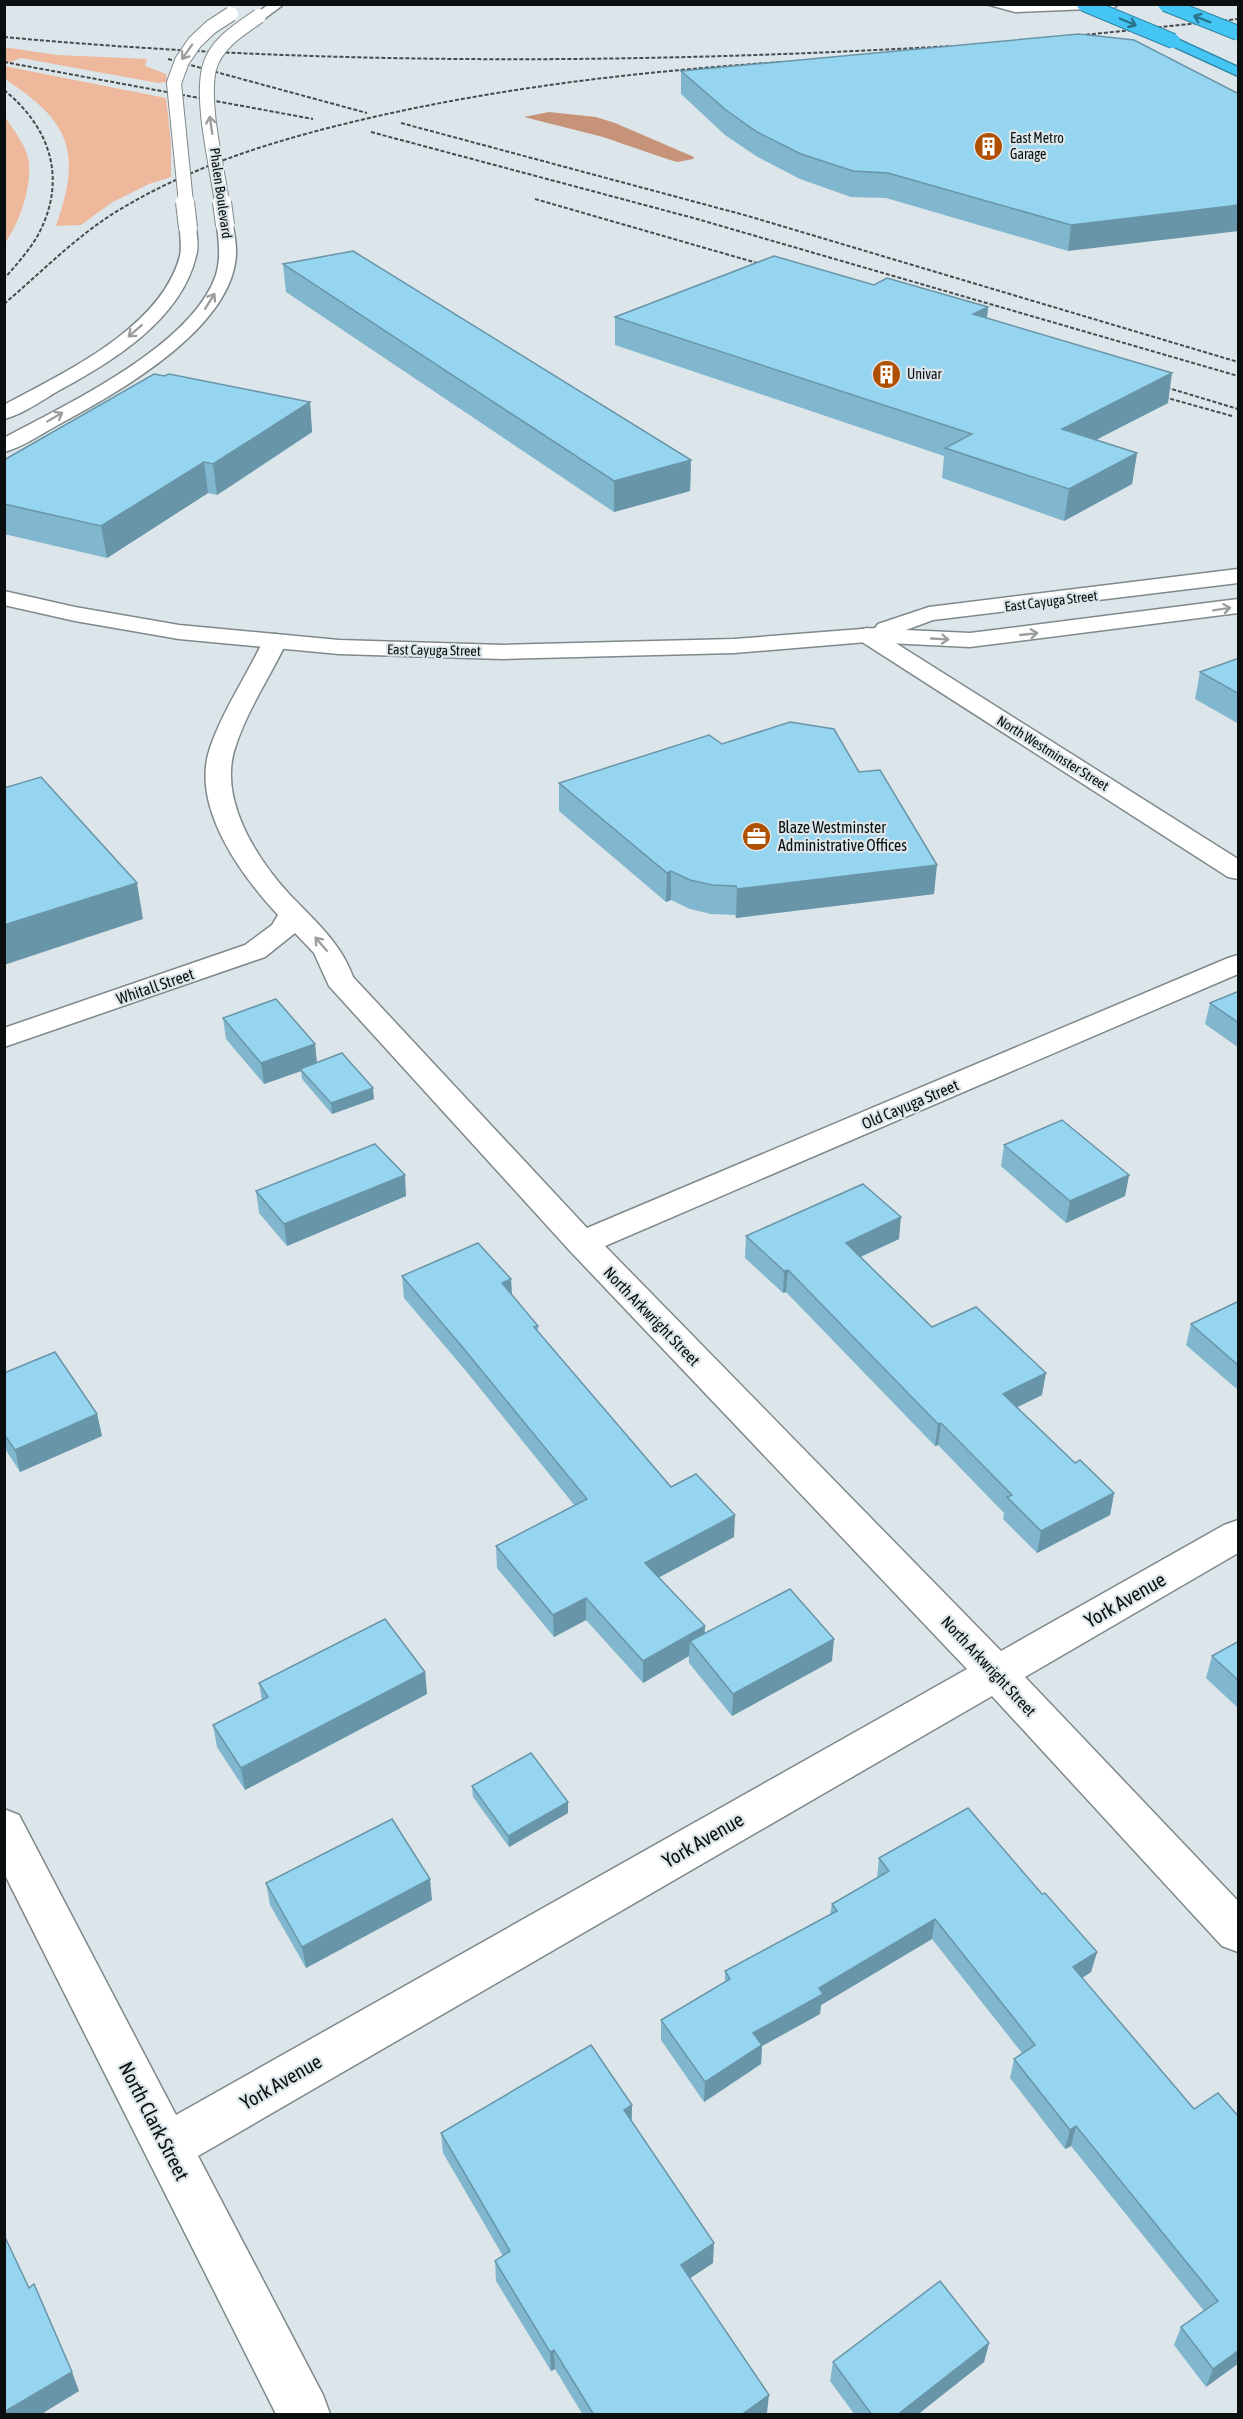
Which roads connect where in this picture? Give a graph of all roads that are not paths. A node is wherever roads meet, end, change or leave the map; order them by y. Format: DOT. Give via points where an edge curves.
graph roads {
  1 [pos="278,4"];
  2 [pos="992,4"];
  3 [pos="1084,4"];
  4 [pos="1113,4"];
  5 [pos="1165,4"];
  6 [pos="238,11"];
  7 [pos="1239,33"];
  8 [pos="1239,72"];
  9 [pos="4,413"];
  10 [pos="4,446"];
  11 [pos="1239,576"];
  12 [pos="4,598"];
  13 [pos="1239,606"];
  14 [pos="867,635"];
  15 [pos="275,641"];
  16 [pos="1239,871"];
  17 [pos="292,915"];
  18 [pos="1239,964"];
  19 [pos="4,1038"];
  20 [pos="582,1244"];
  21 [pos="1239,1535"];
  22 [pos="997,1674"];
  23 [pos="4,1828"];
  24 [pos="1239,1932"];
  25 [pos="167,2147"];
  26 [pos="304,2415"];
  10 -- 1 [label="main road, Phalen Boulevard, one-way, bridge" via="125,377 202,315 222,282 229,252 207,99 210,68 231,35"];
  2 -- 4 [label="main road" via="1015,8"];
  3 -- 8 [label="highway, one-way, bridge"];
  7 -- 5 [label="highway, one-way, bridge"];
  6 -- 9 [label="main road, one-way, bridge" via="214,24 193,43 174,83 188,228 188,256 176,285 159,310 133,334 92,364"];
  11 -- 14 [label="main road, East Cayuga Street" via="929,614"];
  12 -- 15 [label="main road, East Cayuga Street" via="179,632"];
  14 -- 13 [label="main road, East Cayuga Street, one-way" via="970,640"];
  14 -- 15 [label="main road, East Cayuga Street" via="734,646 540,652 339,647"];
  14 -- 16 [label="main road, North Westminster Street"];
  15 -- 17 [label="main road, North Arkwright Street" via="222,750 220,788 228,823 242,853"];
  17 -- 19 [label="main road, Whitall Street" via="283,930 255,951"];
  20 -- 17 [label="main road, North Arkwright Street, one-way" via="339,980 325,948"];
  18 -- 20 [label="main road, Old Cayuga Street"];
  20 -- 22 [label="main road, North Arkwright Street"];
  21 -- 22 [label="main road, York Avenue"];
  22 -- 24 [label="main road, North Arkwright Street"];
  22 -- 25 [label="main road, York Avenue"];
  23 -- 25 [label="main road, North Clark Street"];
  25 -- 26 [label="main road, North Clark Street"];
}
